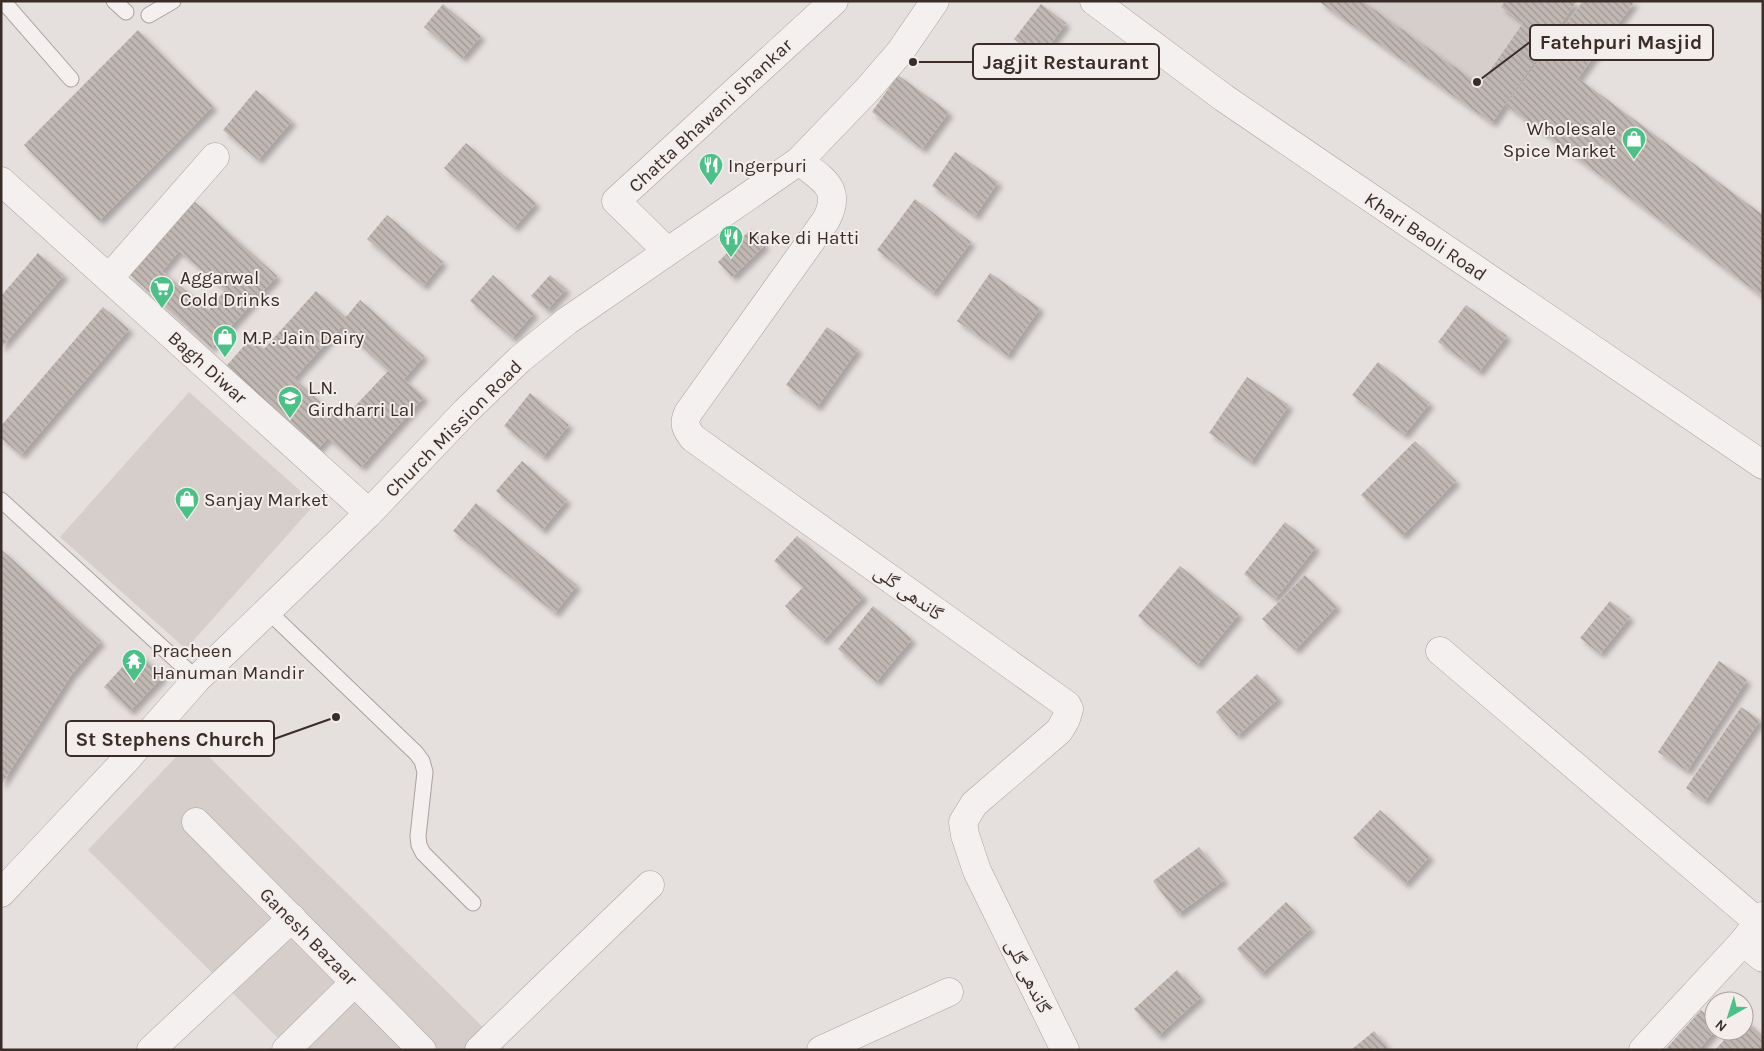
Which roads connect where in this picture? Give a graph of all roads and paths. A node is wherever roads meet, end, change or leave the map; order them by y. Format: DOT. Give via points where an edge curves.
graph roads {
  1 [pos="114,1"];
  2 [pos="173,1"];
  3 [pos="834,1"];
  4 [pos="936,1"];
  5 [pos="1094,1"];
  6 [pos="3,3"];
  7 [pos="126,12"];
  8 [pos="149,16"];
  9 [pos="71,79"];
  10 [pos="215,157"];
  11 [pos="799,160"];
  12 [pos="1,181"];
  13 [pos="667,251"];
  14 [pos="109,278"];
  15 [pos="1763,465"];
  16 [pos="1,500"];
  17 [pos="369,513"];
  18 [pos="268,611"];
  19 [pos="1440,651"];
  20 [pos="197,679"];
  21 [pos="196,822"];
  22 [pos="650,886"];
  23 [pos="1,892"];
  24 [pos="473,903"];
  25 [pos="292,918"];
  26 [pos="1757,935"];
  27 [pos="354,982"];
  28 [pos="949,992"];
  29 [pos="151,1050"];
  30 [pos="286,1050"];
  31 [pos="422,1050"];
  32 [pos="479,1050"];
  33 [pos="821,1050"];
  34 [pos="1065,1050"];
  35 [pos="1643,1050"];
  1 -- 7 [label="lane"];
  2 -- 8 [label="lane"];
  3 -- 13 [label="street, Chatta Bhawani Shankar" via="616,201"];
  4 -- 11 [label="street, Church Mission Road" via="900,52"];
  5 -- 15 [label="street, Khari Baoli Road" via="1224,98"];
  6 -- 9 [label="lane"];
  10 -- 14 [label="street"];
  11 -- 13 [label="street, Church Mission Road"];
  11 -- 34 [label="street, گاندھی گلی" via="829,185 833,194 831,211 684,420 693,438 1067,705 1068,715 1058,731 974,804 963,822 977,871"];
  12 -- 14 [label="street, Bagh Diwar"];
  13 -- 17 [label="street, Church Mission Road" via="567,321 520,360 466,411"];
  14 -- 17 [label="street, Bagh Diwar"];
  16 -- 20 [label="lane"];
  17 -- 18 [label="street, Church Mission Road"];
  18 -- 20 [label="street, Church Mission Road"];
  18 -- 24 [label="lane" via="422,761 425,772 419,845 422,852"];
  19 -- 26 [label="street"];
  20 -- 23 [label="street, Church Mission Road"];
  21 -- 25 [label="street, Ganesh Bazaar"];
  22 -- 32 [label="street"];
  25 -- 27 [label="street, Ganesh Bazaar"];
  25 -- 29 [label="street"];
  26 -- 35 [label="street"];
  27 -- 30 [label="street"];
  27 -- 31 [label="street, Ganesh Bazaar"];
  28 -- 33 [label="street"];
}
